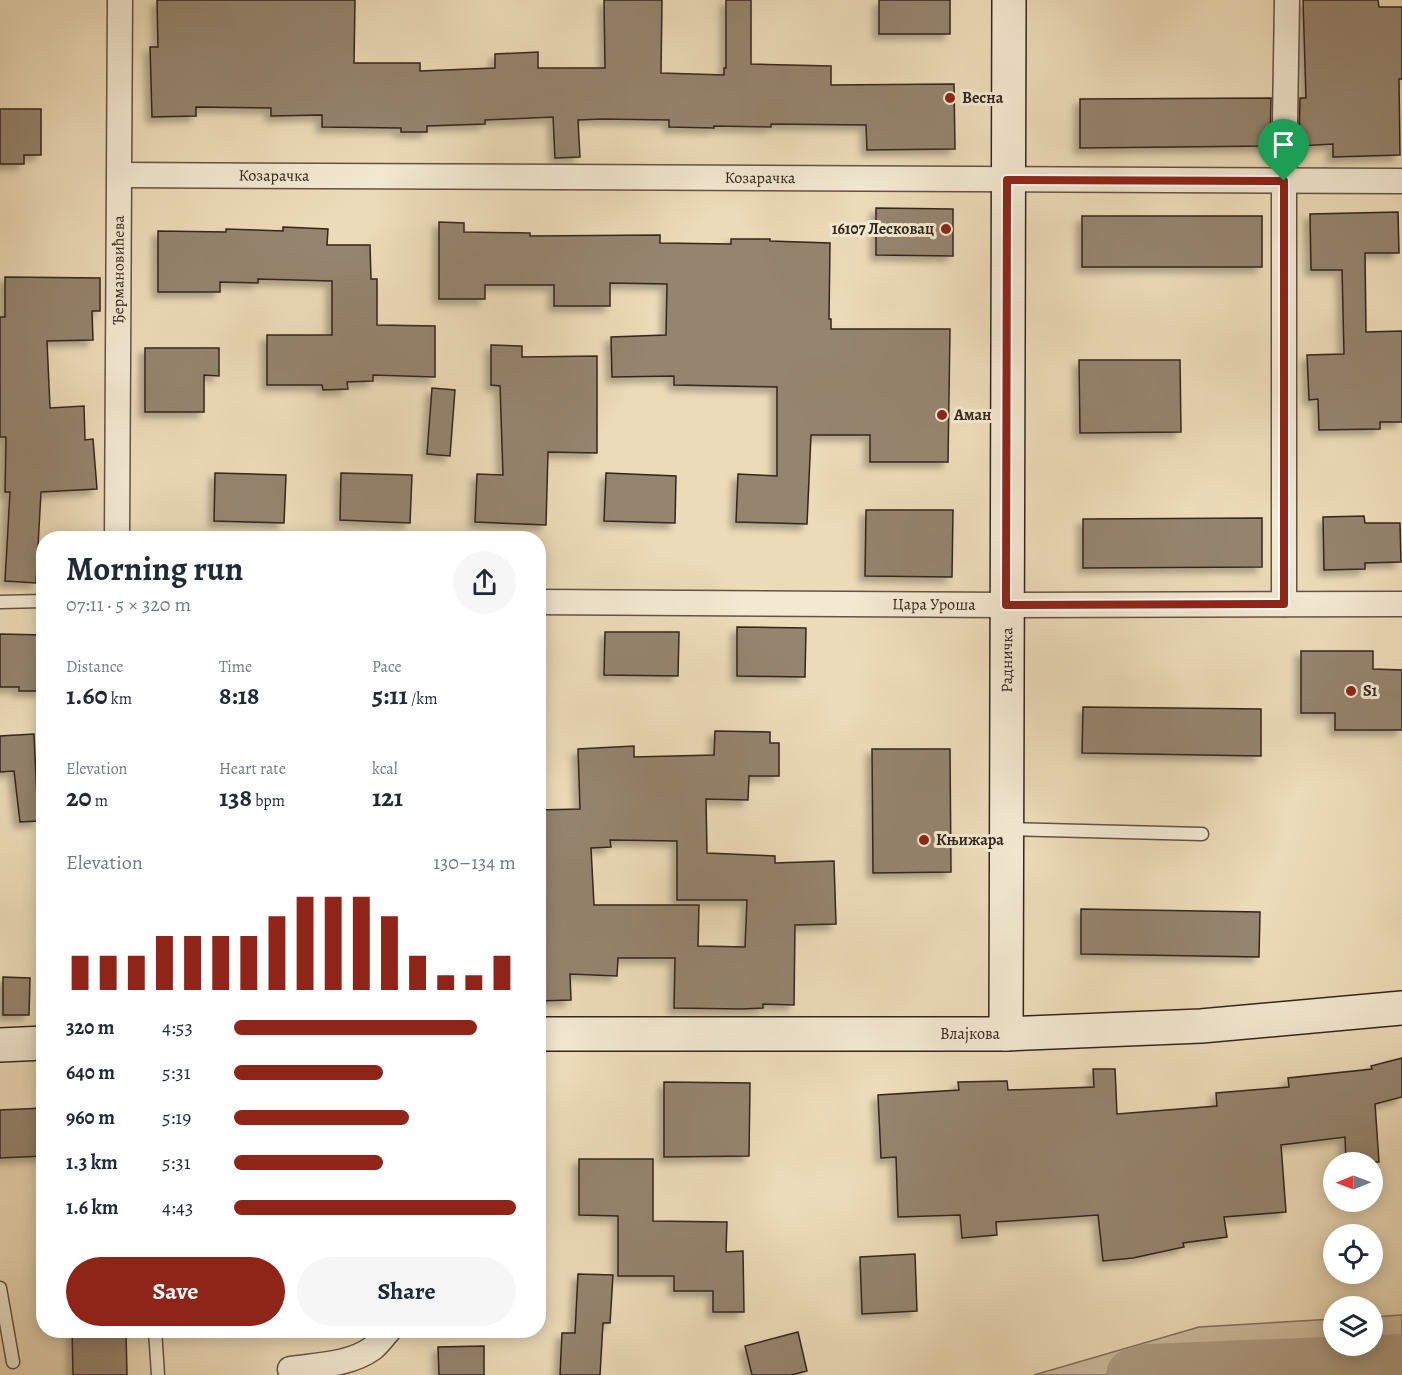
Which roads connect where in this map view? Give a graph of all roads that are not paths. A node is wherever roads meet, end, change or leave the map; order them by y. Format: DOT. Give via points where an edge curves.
graph roads {
  1 [pos="120,0"];
  2 [pos="1009,0"];
  3 [pos="1287,0"];
  4 [pos="120,175"];
  5 [pos="1007,180"];
  6 [pos="1284,181"];
  7 [pos="1402,181"];
  8 [pos="117,531"];
  9 [pos="36,601"];
  10 [pos="0,602"];
  11 [pos="546,602"];
  12 [pos="1284,604"];
  13 [pos="1402,604"];
  14 [pos="1006,605"];
  15 [pos="1006,829"];
  16 [pos="1202,834"];
  17 [pos="1402,1008"];
  18 [pos="546,1034"];
  19 [pos="1006,1034"];
  20 [pos="36,1043"];
  21 [pos="0,1045"];
  22 [pos="0,1288"];
  23 [pos="156,1338"];
  24 [pos="382,1338"];
  25 [pos="13,1362"];
  26 [pos="290,1369"];
  27 [pos="158,1375"];
  1 -- 4 [label="street, Ђермановићева"];
  2 -- 5 [label="main road, Радничка"];
  3 -- 6 [label="street"];
  4 -- 5 [label="street, Козарачка"];
  4 -- 8 [label="street, Ђермановићева"];
  5 -- 6 [label="street, Козарачка"];
  5 -- 14 [label="main road, Радничка"];
  6 -- 7 [label="street, Козарачка"];
  6 -- 12 [label="street"];
  9 -- 10 [label="lane"];
  11 -- 14 [label="street, Цара Уроша"];
  12 -- 13 [label="street, Цара Уроша"];
  12 -- 14 [label="street, Цара Уроша"];
  14 -- 15 [label="main road, Радничка"];
  15 -- 16 [label="lane"];
  15 -- 19 [label="main road, Радничка"];
  17 -- 19 [label="main road, Влајкова" via="1201,1026"];
  18 -- 19 [label="main road, Влајкова"];
  20 -- 21 [label="main road"];
  22 -- 25 [label="lane"];
  23 -- 27 [label="lane"];
  24 -- 26 [label="street" via="357,1356"];
}
